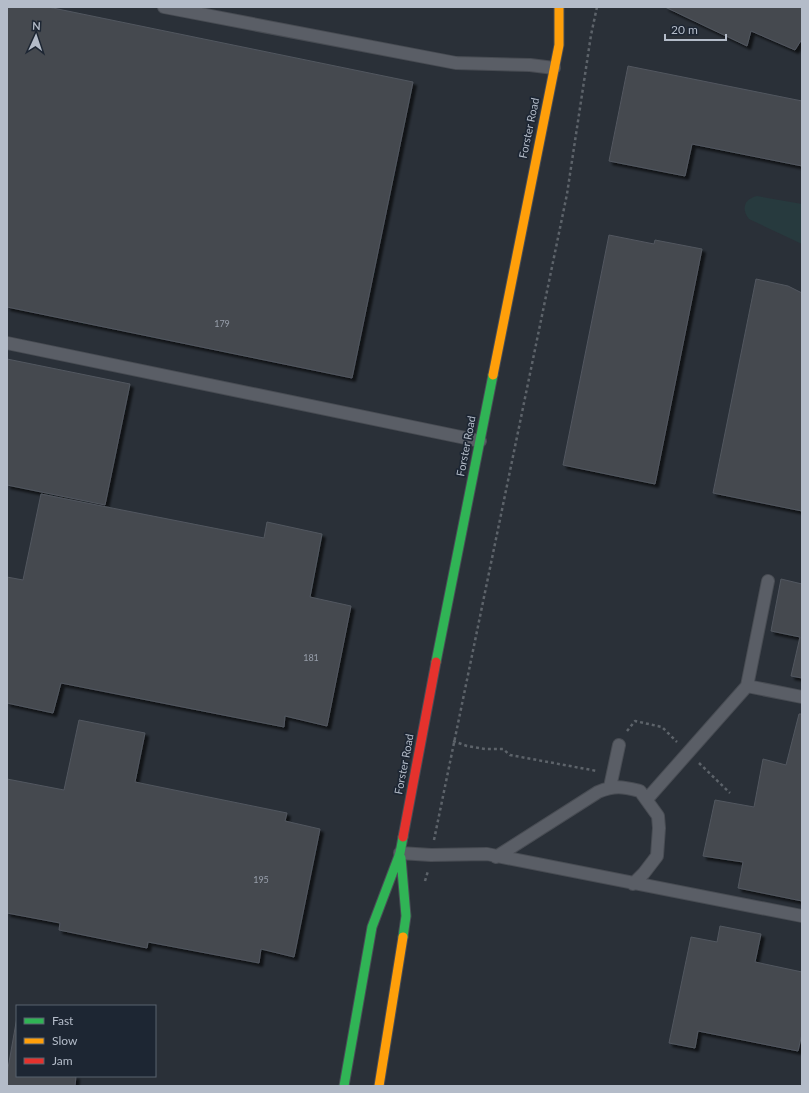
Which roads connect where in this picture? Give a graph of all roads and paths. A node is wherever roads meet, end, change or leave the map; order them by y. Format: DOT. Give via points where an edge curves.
graph roads {
  1 [pos="164,7"];
  2 [pos="559,7"];
  3 [pos="597,7"];
  4 [pos="567,26"];
  5 [pos="559,45"];
  6 [pos="554,68"];
  7 [pos="7,343"];
  8 [pos="480,441"];
  9 [pos="768,581"];
  10 [pos="747,686"];
  11 [pos="802,696"];
  12 [pos="619,745"];
  13 [pos="610,787"];
  14 [pos="647,799"];
  15 [pos="400,852"];
  16 [pos="431,854"];
  17 [pos="496,856"];
  18 [pos="633,884"];
  19 [pos="424,888"];
  20 [pos="802,916"];
  21 [pos="344,1086"];
  22 [pos="379,1086"];
  1 -- 6 [label="lane" via="456,63"];
  2 -- 5 [label="main road, Forster Road"];
  3 -- 16 [label="path" via="567,194"];
  4 -- 5 [label="main road, Forster Road"];
  5 -- 6 [label="main road, Forster Road"];
  6 -- 8 [label="main road, Forster Road"];
  7 -- 8 [label="lane"];
  8 -- 15 [label="main road, Forster Road"];
  9 -- 10 [label="lane"];
  10 -- 11 [label="lane"];
  10 -- 14 [label="lane"];
  12 -- 13 [label="lane"];
  13 -- 14 [label="lane" via="640,791"];
  13 -- 17 [label="lane"];
  14 -- 18 [label="lane" via="658,816 658,856"];
  15 -- 16 [label="lane"];
  15 -- 21 [label="main road, Forster Road" via="372,927"];
  15 -- 22 [label="main road, Forster Road" via="406,916"];
  16 -- 17 [label="lane"];
  16 -- 19 [label="path"];
  17 -- 18 [label="lane"];
  18 -- 20 [label="lane"];
}
